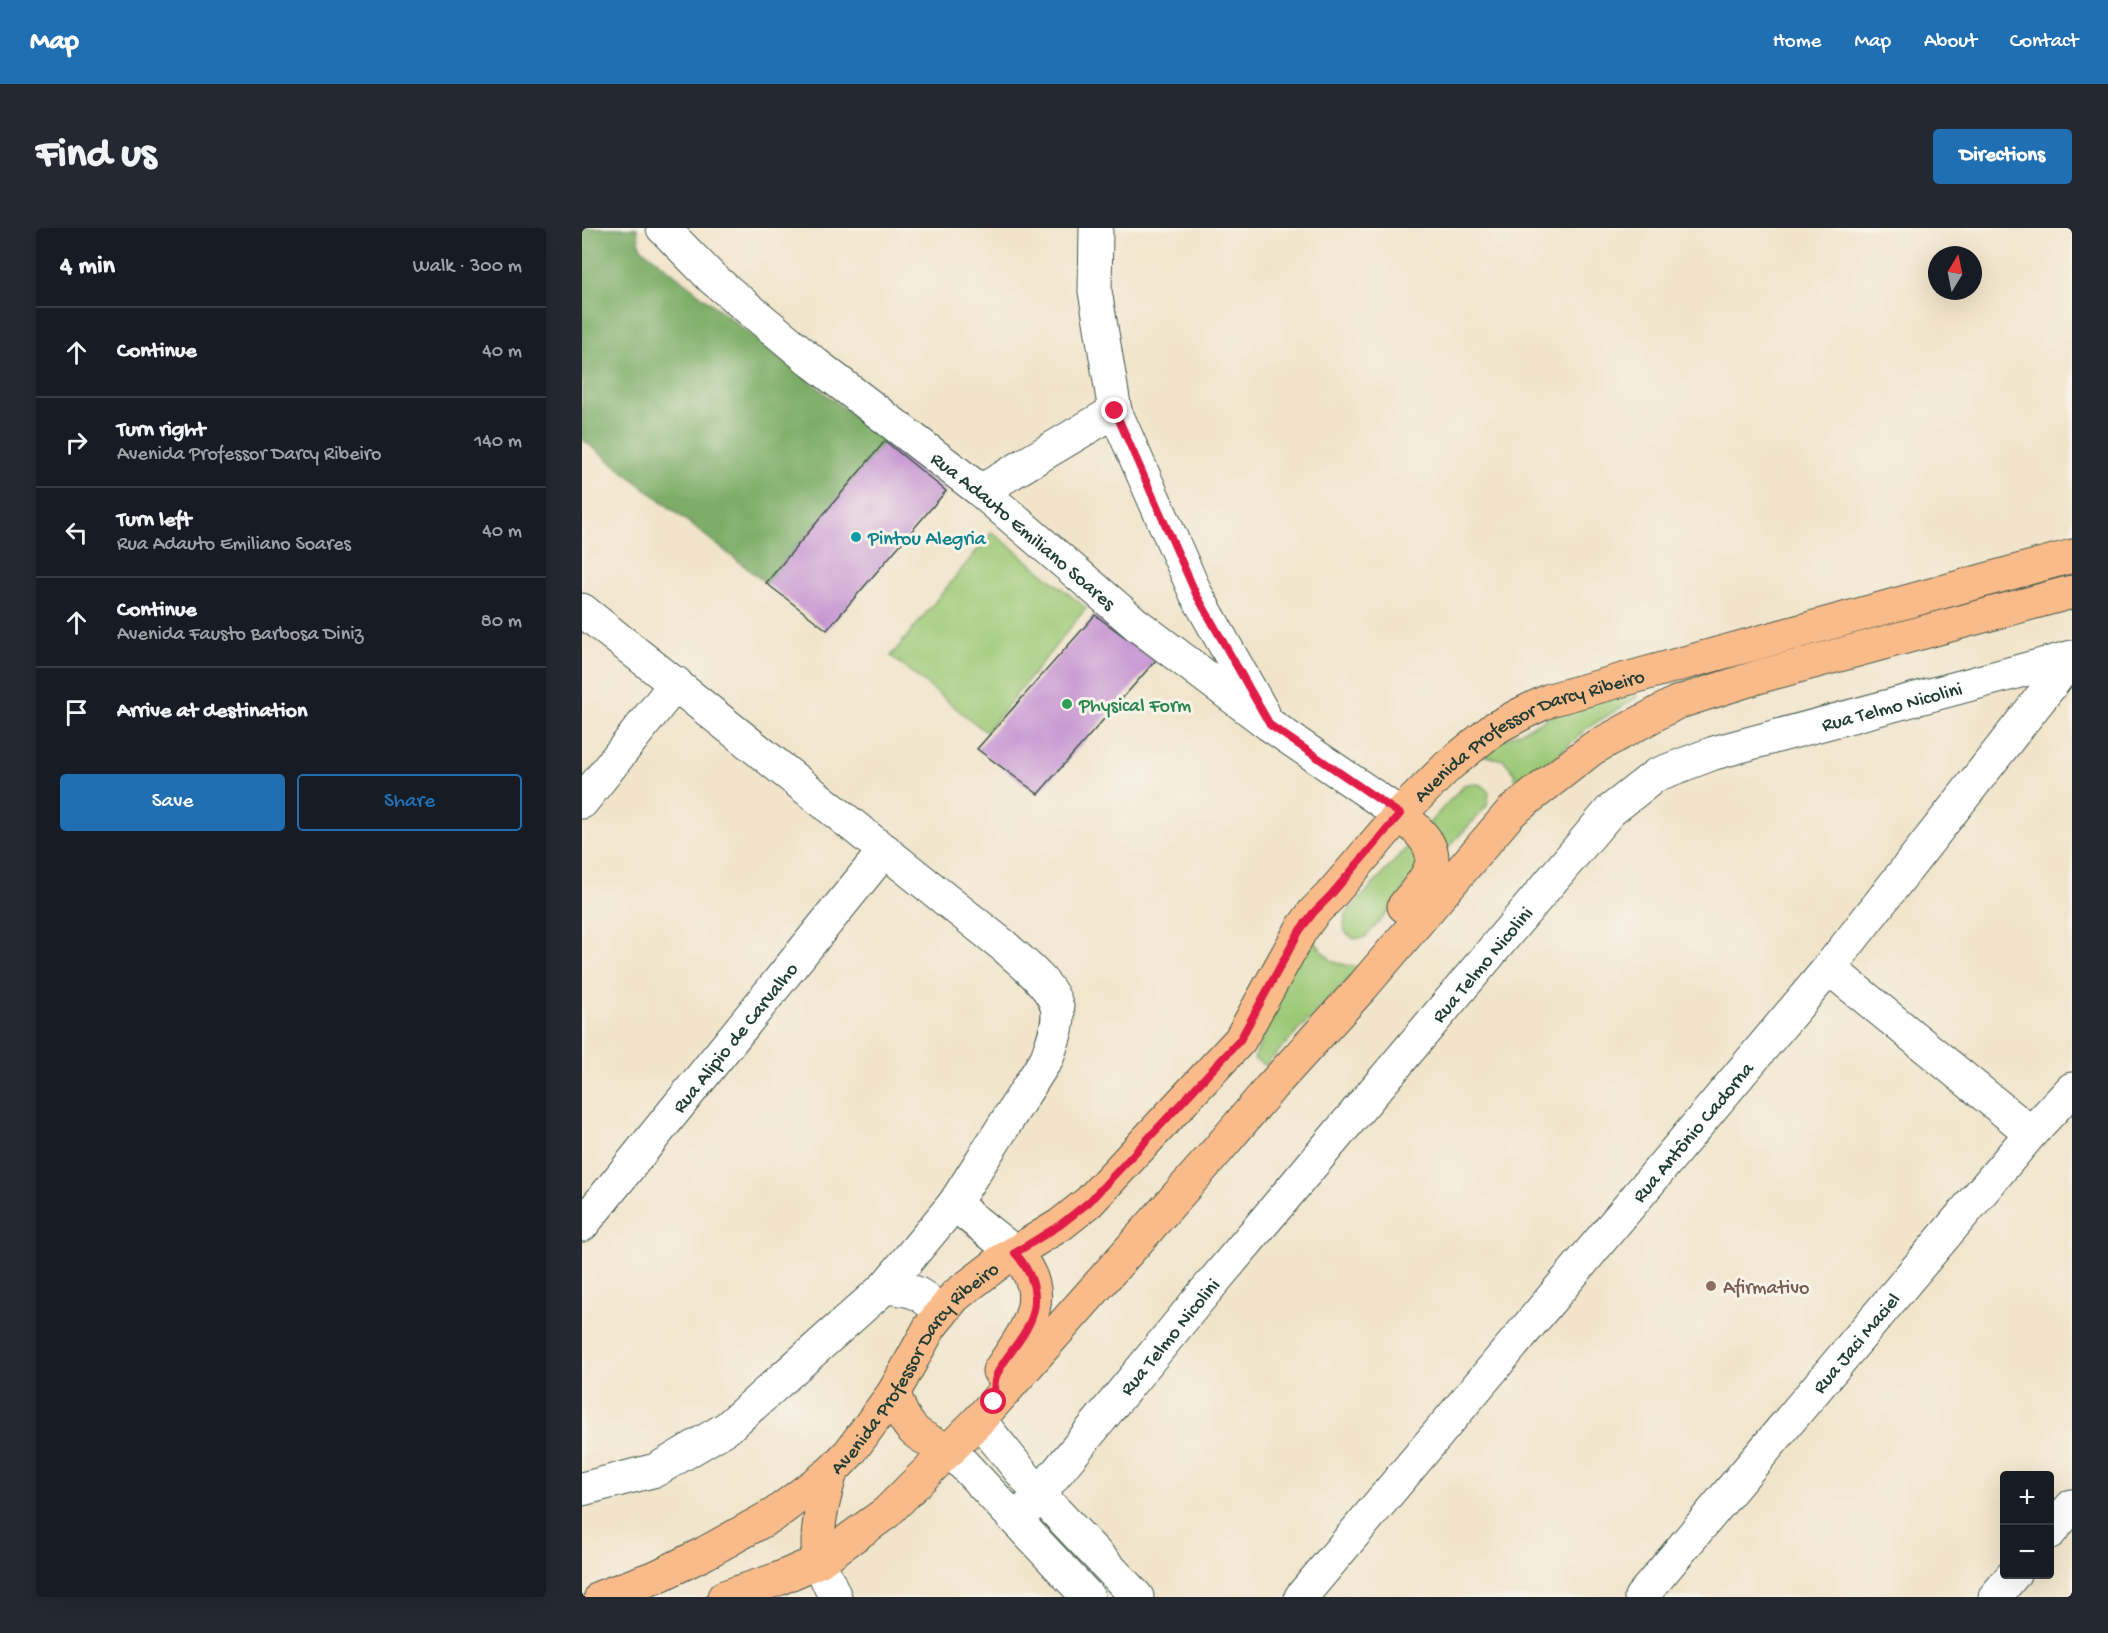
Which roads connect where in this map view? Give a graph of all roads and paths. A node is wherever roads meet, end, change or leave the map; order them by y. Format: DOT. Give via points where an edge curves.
graph roads {
  1 [pos="663,228"];
  2 [pos="1096,228"];
  3 [pos="1115,411"];
  4 [pos="981,491"];
  5 [pos="2072,556"];
  6 [pos="2072,592"];
  7 [pos="582,610"];
  8 [pos="2072,658"];
  9 [pos="676,683"];
  10 [pos="1270,725"];
  11 [pos="582,802"];
  12 [pos="1400,814"];
  13 [pos="885,850"];
  14 [pos="1829,968"];
  15 [pos="1363,986"];
  16 [pos="2072,1089"];
  17 [pos="2031,1134"];
  18 [pos="954,1204"];
  19 [pos="582,1225"];
  20 [pos="1015,1253"];
  21 [pos="885,1287"];
  22 [pos="941,1313"];
  23 [pos="894,1392"];
  24 [pos="987,1411"];
  25 [pos="950,1450"];
  26 [pos="831,1472"];
  27 [pos="582,1489"];
  28 [pos="1040,1495"];
  29 [pos="2072,1506"];
  30 [pos="1018,1520"];
  31 [pos="2054,1526"];
  32 [pos="819,1561"];
  33 [pos="2011,1579"];
  34 [pos="600,1597"];
  35 [pos="724,1597"];
  36 [pos="835,1597"];
  37 [pos="1088,1597"];
  38 [pos="1137,1597"];
  39 [pos="1301,1597"];
  40 [pos="1641,1597"];
  41 [pos="1995,1597"];
  1 -- 4 [label="street, Rua Adauto Emiliano Soares" via="712,278 780,335"];
  2 -- 3 [label="street" via="1095,291"];
  3 -- 4 [label="street"];
  3 -- 10 [label="street" via="1196,594"];
  4 -- 10 [label="street, Rua Adauto Emiliano Soares" via="1136,624"];
  5 -- 12 [label="main road, Avenida Professor Darcy Ribeiro" via="1550,700 1495,728 1448,766"];
  6 -- 15 [label="main road, Avenida Professor Darcy Ribeiro" via="1761,676 1676,703 1592,749 1510,812"];
  7 -- 9 [label="street"];
  8 -- 14 [label="street, Rua Antônio Cadorna"];
  8 -- 28 [label="street, Rua Telmo Nicolini" via="1714,753 1656,775 1610,811 1199,1299"];
  9 -- 11 [label="street"];
  9 -- 13 [label="street"];
  10 -- 12 [label="street, Rua Adauto Emiliano Soares"];
  12 -- 15 [label="main road" via="1426,839 1432,867 1426,880 1376,941 1367,959"];
  12 -- 20 [label="main road, Avenida Professor Darcy Ribeiro" via="1300,930 1240,1040 1089,1202"];
  13 -- 18 [label="street" via="1004,946 1042,981 1057,1006 1056,1031 1047,1058"];
  13 -- 19 [label="street, Rua Alipio de Carvalho"];
  14 -- 17 [label="street"];
  14 -- 39 [label="street, Rua Antônio Cadorna"];
  15 -- 24 [label="main road, Avenida Professor Darcy Ribeiro"];
  16 -- 17 [label="street, Rua Jaci Maciel"];
  17 -- 40 [label="street, Rua Jaci Maciel"];
  18 -- 20 [label="street"];
  18 -- 21 [label="street"];
  20 -- 22 [label="main road, Avenida Professor Darcy Ribeiro" via="955,1296"];
  20 -- 24 [label="main road" via="1032,1277 1034,1308 1029,1326 996,1375"];
  21 -- 22 [label="street" via="923,1295"];
  21 -- 27 [label="street" via="728,1428 656,1470"];
  22 -- 23 [label="main road, Avenida Professor Darcy Ribeiro"];
  23 -- 25 [label="main road" via="908,1425 922,1437"];
  23 -- 26 [label="main road, Avenida Professor Darcy Ribeiro"];
  24 -- 25 [label="main road, Avenida Professor Darcy Ribeiro"];
  24 -- 28 [label="street"];
  25 -- 30 [label="street"];
  25 -- 32 [label="main road, Avenida Professor Darcy Ribeiro" via="886,1513"];
  26 -- 32 [label="main road" via="818,1531"];
  26 -- 34 [label="main road, Avenida Professor Darcy Ribeiro" via="775,1514 705,1553 658,1576"];
  28 -- 30 [label="street, Rua Telmo Nicolini"];
  28 -- 38 [label="street"];
  29 -- 31 [label="street"];
  30 -- 37 [label="street"];
  32 -- 35 [label="main road, Avenida Professor Darcy Ribeiro"];
  32 -- 36 [label="street"];
  33 -- 41 [label="street"];
}
